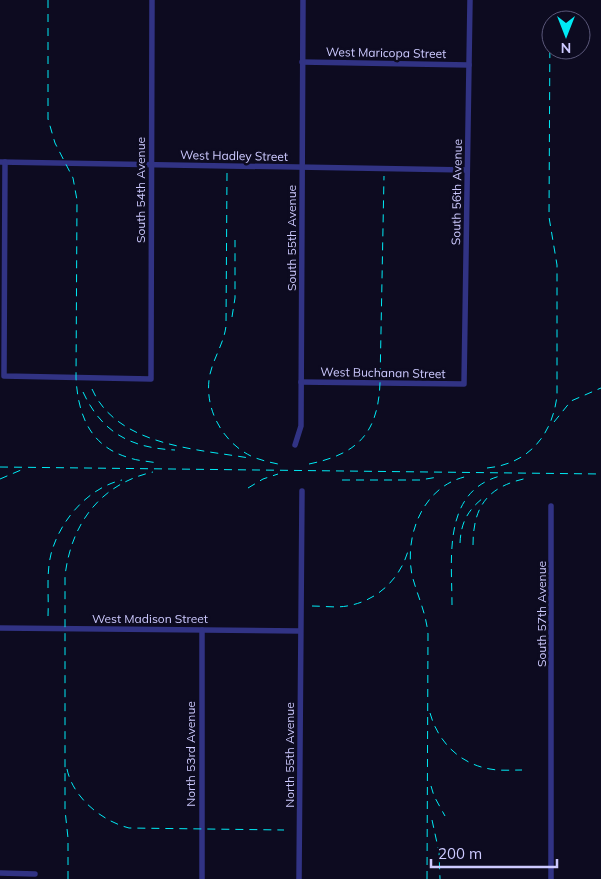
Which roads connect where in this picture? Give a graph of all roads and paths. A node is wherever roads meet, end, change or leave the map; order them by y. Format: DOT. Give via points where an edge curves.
graph roads {
  1 [pos="152,0"];
  2 [pos="303,0"];
  3 [pos="470,0"];
  4 [pos="302,62"];
  5 [pos="469,64"];
  6 [pos="3,162"];
  7 [pos="151,165"];
  8 [pos="302,167"];
  9 [pos="467,170"];
  10 [pos="301,382"];
  11 [pos="464,384"];
  12 [pos="295,445"];
  13 [pos="302,491"];
  14 [pos="551,506"];
  15 [pos="0,628"];
  16 [pos="202,630"];
  17 [pos="300,632"];
  18 [pos="0,874"];
  19 [pos="34,874"];
  20 [pos="202,879"];
  21 [pos="299,879"];
  22 [pos="551,879"];
  1 -- 7 [label="street, South 54th Avenue"];
  2 -- 4 [label="street, South 55th Avenue"];
  3 -- 5 [label="street, South 56th Avenue"];
  4 -- 5 [label="street, West Maricopa Street"];
  4 -- 8 [label="street, South 55th Avenue"];
  5 -- 9 [label="street, South 56th Avenue"];
  6 -- 7 [label="street, West Hadley Street"];
  6 -- 7 [label="street, South 54th Avenue" via="4,376 151,379"];
  7 -- 8 [label="street, West Hadley Street"];
  8 -- 9 [label="street, West Hadley Street"];
  8 -- 10 [label="street, South 55th Avenue"];
  9 -- 11 [label="street, South 56th Avenue"];
  10 -- 11 [label="street, West Buchanan Street"];
  10 -- 12 [label="street, South 55th Avenue" via="301,426"];
  13 -- 17 [label="street"];
  14 -- 22 [label="street, South 57th Avenue"];
  15 -- 16 [label="street, West Madison Street"];
  16 -- 17 [label="street, West Madison Street"];
  16 -- 20 [label="street, North 53rd Avenue"];
  17 -- 21 [label="street, North 55th Avenue"];
  18 -- 19 [label="street"];
}
